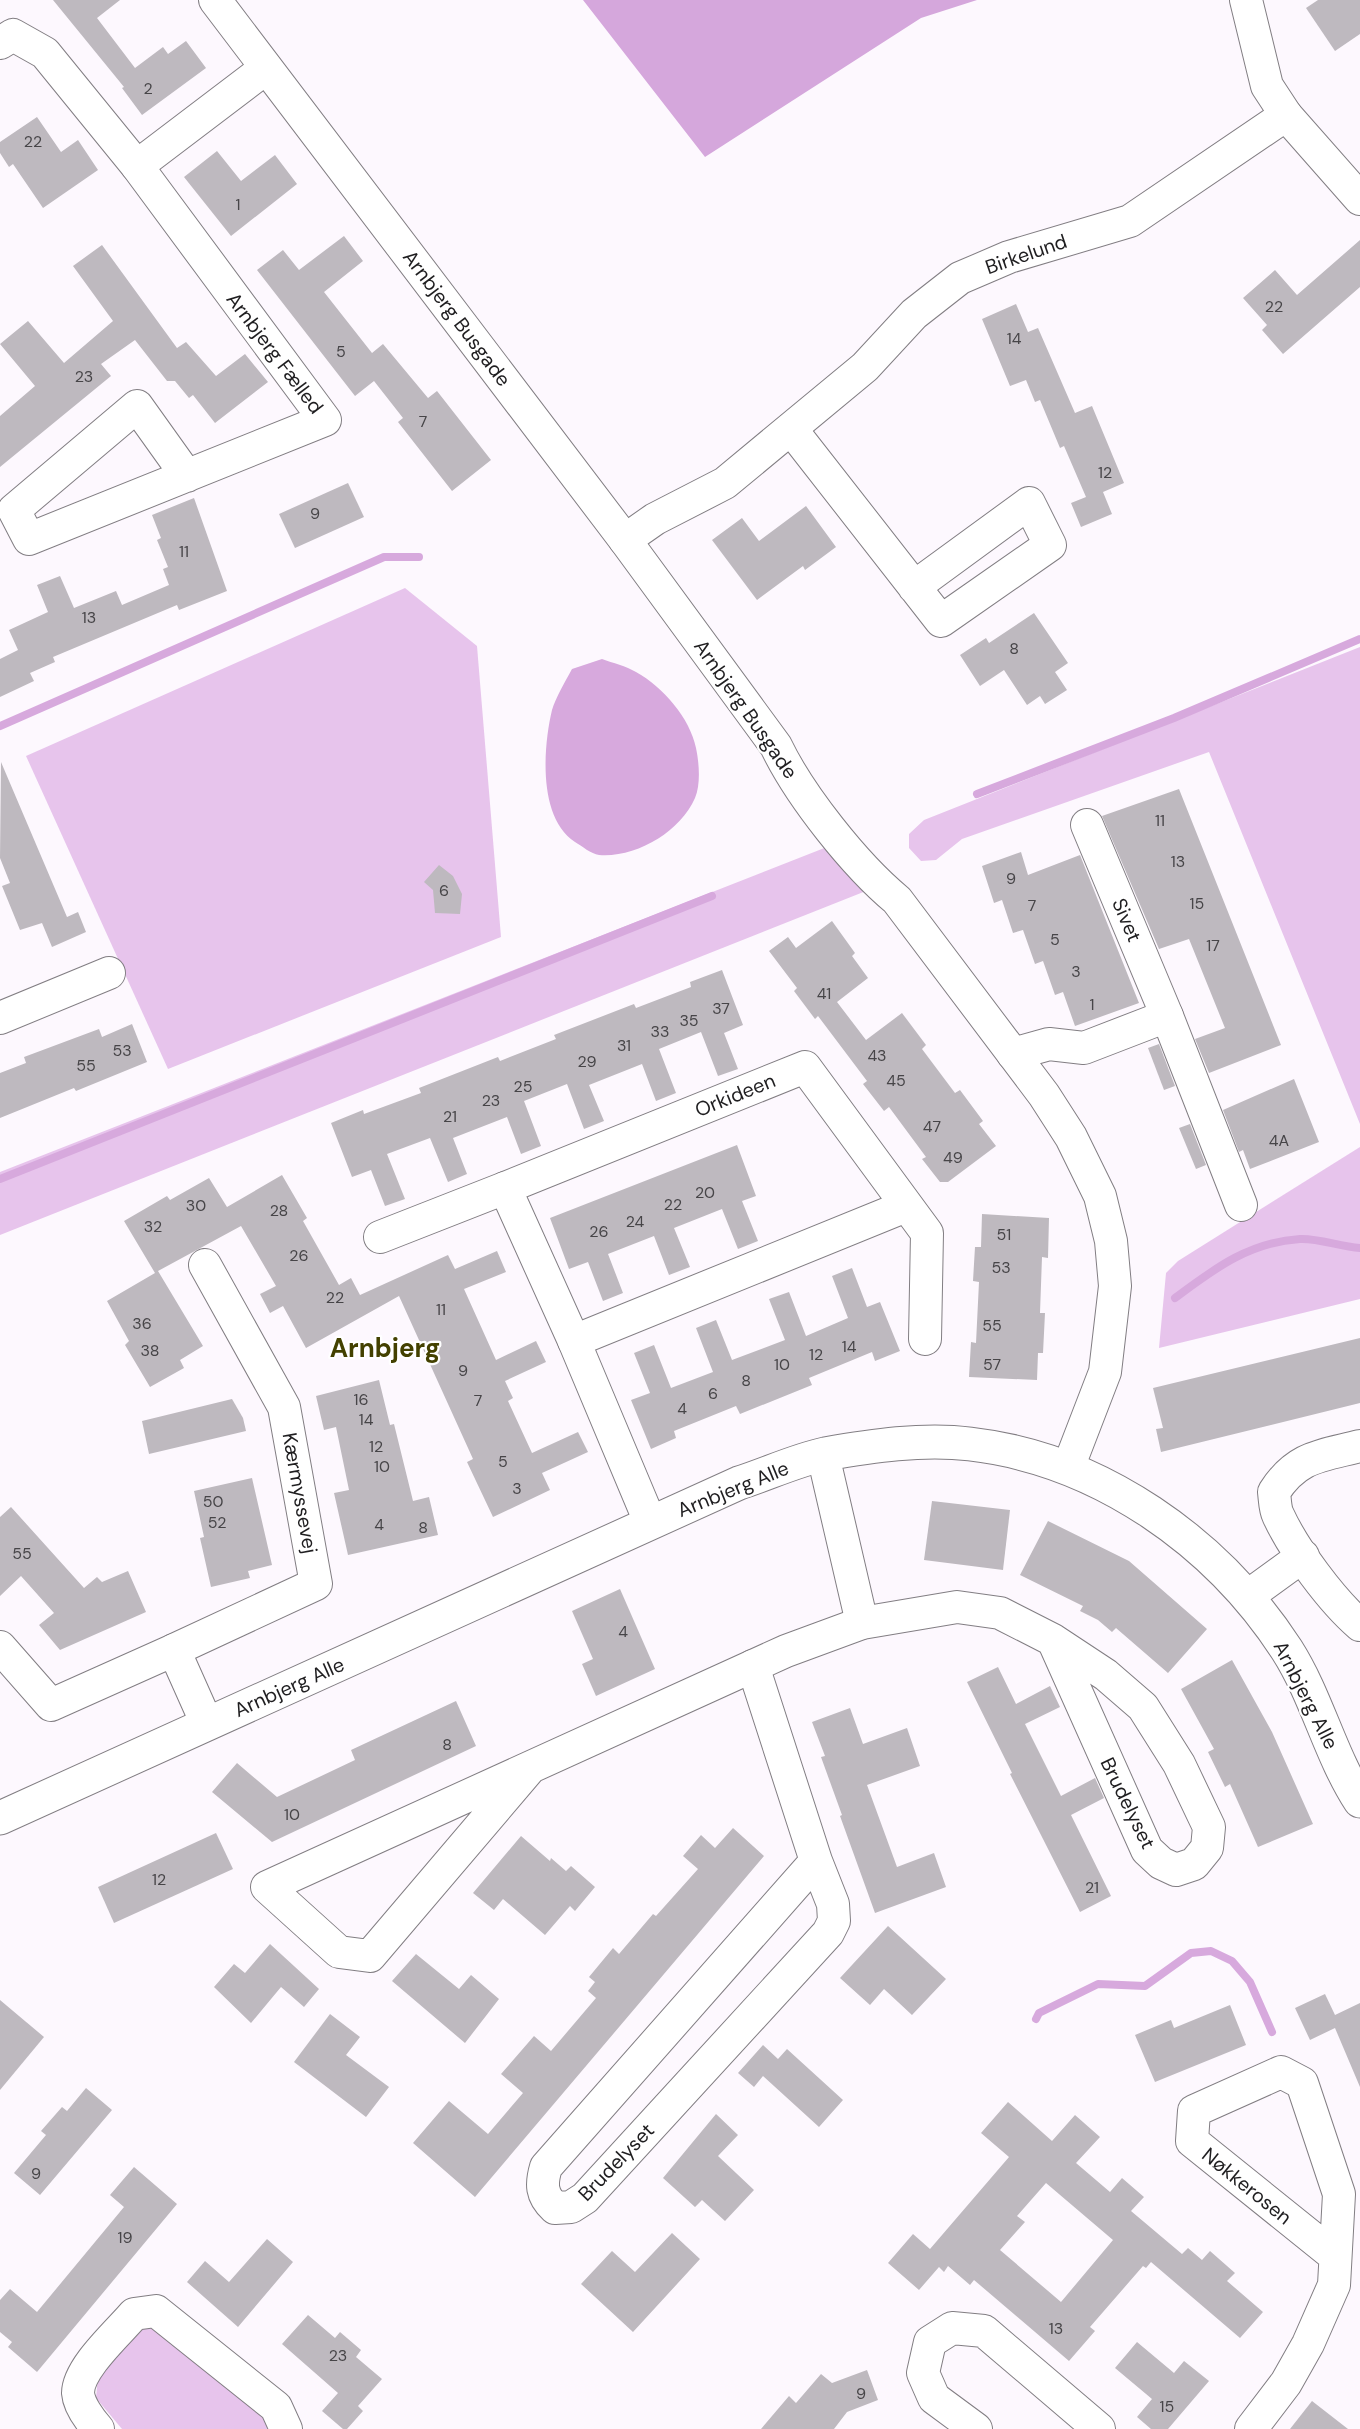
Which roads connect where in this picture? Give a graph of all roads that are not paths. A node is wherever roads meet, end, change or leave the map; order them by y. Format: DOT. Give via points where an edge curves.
graph roads {
  1 [pos="215,0"];
  2 [pos="1246,0"];
  3 [pos="0,43"];
  4 [pos="266,68"];
  5 [pos="1286,115"];
  6 [pos="137,166"];
  7 [pos="1360,199"];
  8 [pos="791,429"];
  9 [pos="187,476"];
  10 [pos="625,540"];
  11 [pos="915,587"];
  12 [pos="1087,825"];
  13 [pos="109,973"];
  14 [pos="1167,1016"];
  15 [pos="0,1018"];
  16 [pos="1013,1054"];
  17 [pos="505,1188"];
  18 [pos="1241,1205"];
  19 [pos="906,1206"];
  20 [pos="380,1237"];
  21 [pos="205,1265"];
  22 [pos="925,1339"];
  23 [pos="574,1341"];
  24 [pos="1360,1446"];
  25 [pos="823,1455"];
  26 [pos="1068,1468"];
  27 [pos="650,1522"];
  28 [pos="1303,1556"];
  29 [pos="1248,1596"];
  30 [pos="862,1623"];
  31 [pos="1360,1625"];
  32 [pos="1053,1640"];
  33 [pos="0,1647"];
  34 [pos="174,1650"];
  35 [pos="753,1666"];
  36 [pos="207,1724"];
  37 [pos="530,1768"];
  38 [pos="1360,1802"];
  39 [pos="0,1818"];
  40 [pos="816,1861"];
  41 [pos="1335,2256"];
  42 [pos="89,2425"];
  43 [pos="286,2429"];
  44 [pos="976,2429"];
  45 [pos="1099,2429"];
  46 [pos="1251,2429"];
  1 -- 4 [label="street, Arnbjerg Busgade"];
  2 -- 5 [label="street" via="1267,86"];
  3 -- 6 [label="street, Arnbjerg Fælled" via="13,34 45,53"];
  4 -- 6 [label="street"];
  4 -- 10 [label="street, Arnbjerg Busgade"];
  5 -- 7 [label="street"];
  5 -- 8 [label="street, Birkelund" via="1130,220 1009,257 960,278 914,314 865,367"];
  6 -- 9 [label="street, Arnbjerg Fælled" via="325,420"];
  8 -- 10 [label="street, Birkelund" via="724,483 655,519"];
  8 -- 11 [label="street"];
  9 -- 9 [label="street, Arnbjerg Fælled" via="29,540 14,510 137,406"];
  10 -- 16 [label="street, Arnbjerg Busgade" via="777,746 786,766 830,826 869,877 897,900"];
  12 -- 14 [label="street, Sivet"];
  13 -- 15 [label="street"];
  14 -- 16 [label="street" via="1084,1048 1049,1044"];
  14 -- 18 [label="street, Sivet"];
  16 -- 26 [label="street, Arnbjerg Busgade" via="1071,1137 1100,1196 1111,1241 1114,1286 1105,1372"];
  17 -- 19 [label="street, Orkideen" via="805,1067"];
  17 -- 20 [label="street, Orkideen"];
  17 -- 23 [label="street"];
  19 -- 22 [label="street, Orkideen" via="927,1233"];
  19 -- 23 [label="street"];
  21 -- 34 [label="street, Kærmyssevej" via="284,1407 316,1584"];
  23 -- 27 [label="street"];
  24 -- 28 [label="street" via="1310,1458 1286,1473 1274,1492 1277,1514"];
  25 -- 26 [label="street, Arnbjerg Alle" via="889,1444 969,1444 1028,1455"];
  25 -- 27 [label="street, Arnbjerg Alle" via="739,1483"];
  25 -- 30 [label="street"];
  26 -- 29 [label="street, Arnbjerg Alle" via="1153,1511 1215,1561"];
  27 -- 36 [label="street, Arnbjerg Alle"];
  28 -- 29 [label="street"];
  28 -- 31 [label="street" via="1341,1609"];
  29 -- 38 [label="street, Arnbjerg Alle" via="1288,1652"];
  30 -- 32 [label="street, Brudelyset" via="957,1607 1000,1612"];
  30 -- 35 [label="street, Brudelyset"];
  32 -- 32 [label="street, Brudelyset" via="1106,1675 1143,1707 1179,1764 1209,1827 1207,1848 1194,1864 1176,1870 1147,1850"];
  33 -- 34 [label="street, Kærmyssevej" via="51,1705"];
  34 -- 36 [label="street"];
  35 -- 37 [label="street, Brudelyset"];
  35 -- 40 [label="street, Brudelyset"];
  36 -- 39 [label="street, Arnbjerg Alle"];
  37 -- 37 [label="street, Brudelyset" via="393,1830 267,1887 339,1952 370,1956"];
  40 -- 40 [label="street, Brudelyset" via="833,1904 834,1921 828,1933 585,2198 571,2207 555,2208 547,2200 541,2183 546,2167"];
  41 -- 41 [label="street, Nøkkerosen" via="1192,2141 1194,2111 1281,2072 1302,2083 1339,2194"];
  41 -- 46 [label="street, Nøkkerosen" via="1334,2285 1308,2344 1286,2383"];
  42 -- 43 [label="street" via="78,2394 83,2373 134,2314 156,2310 276,2407"];
  44 -- 45 [label="street" via="934,2398 923,2373 930,2342 951,2328 984,2331"];
}
